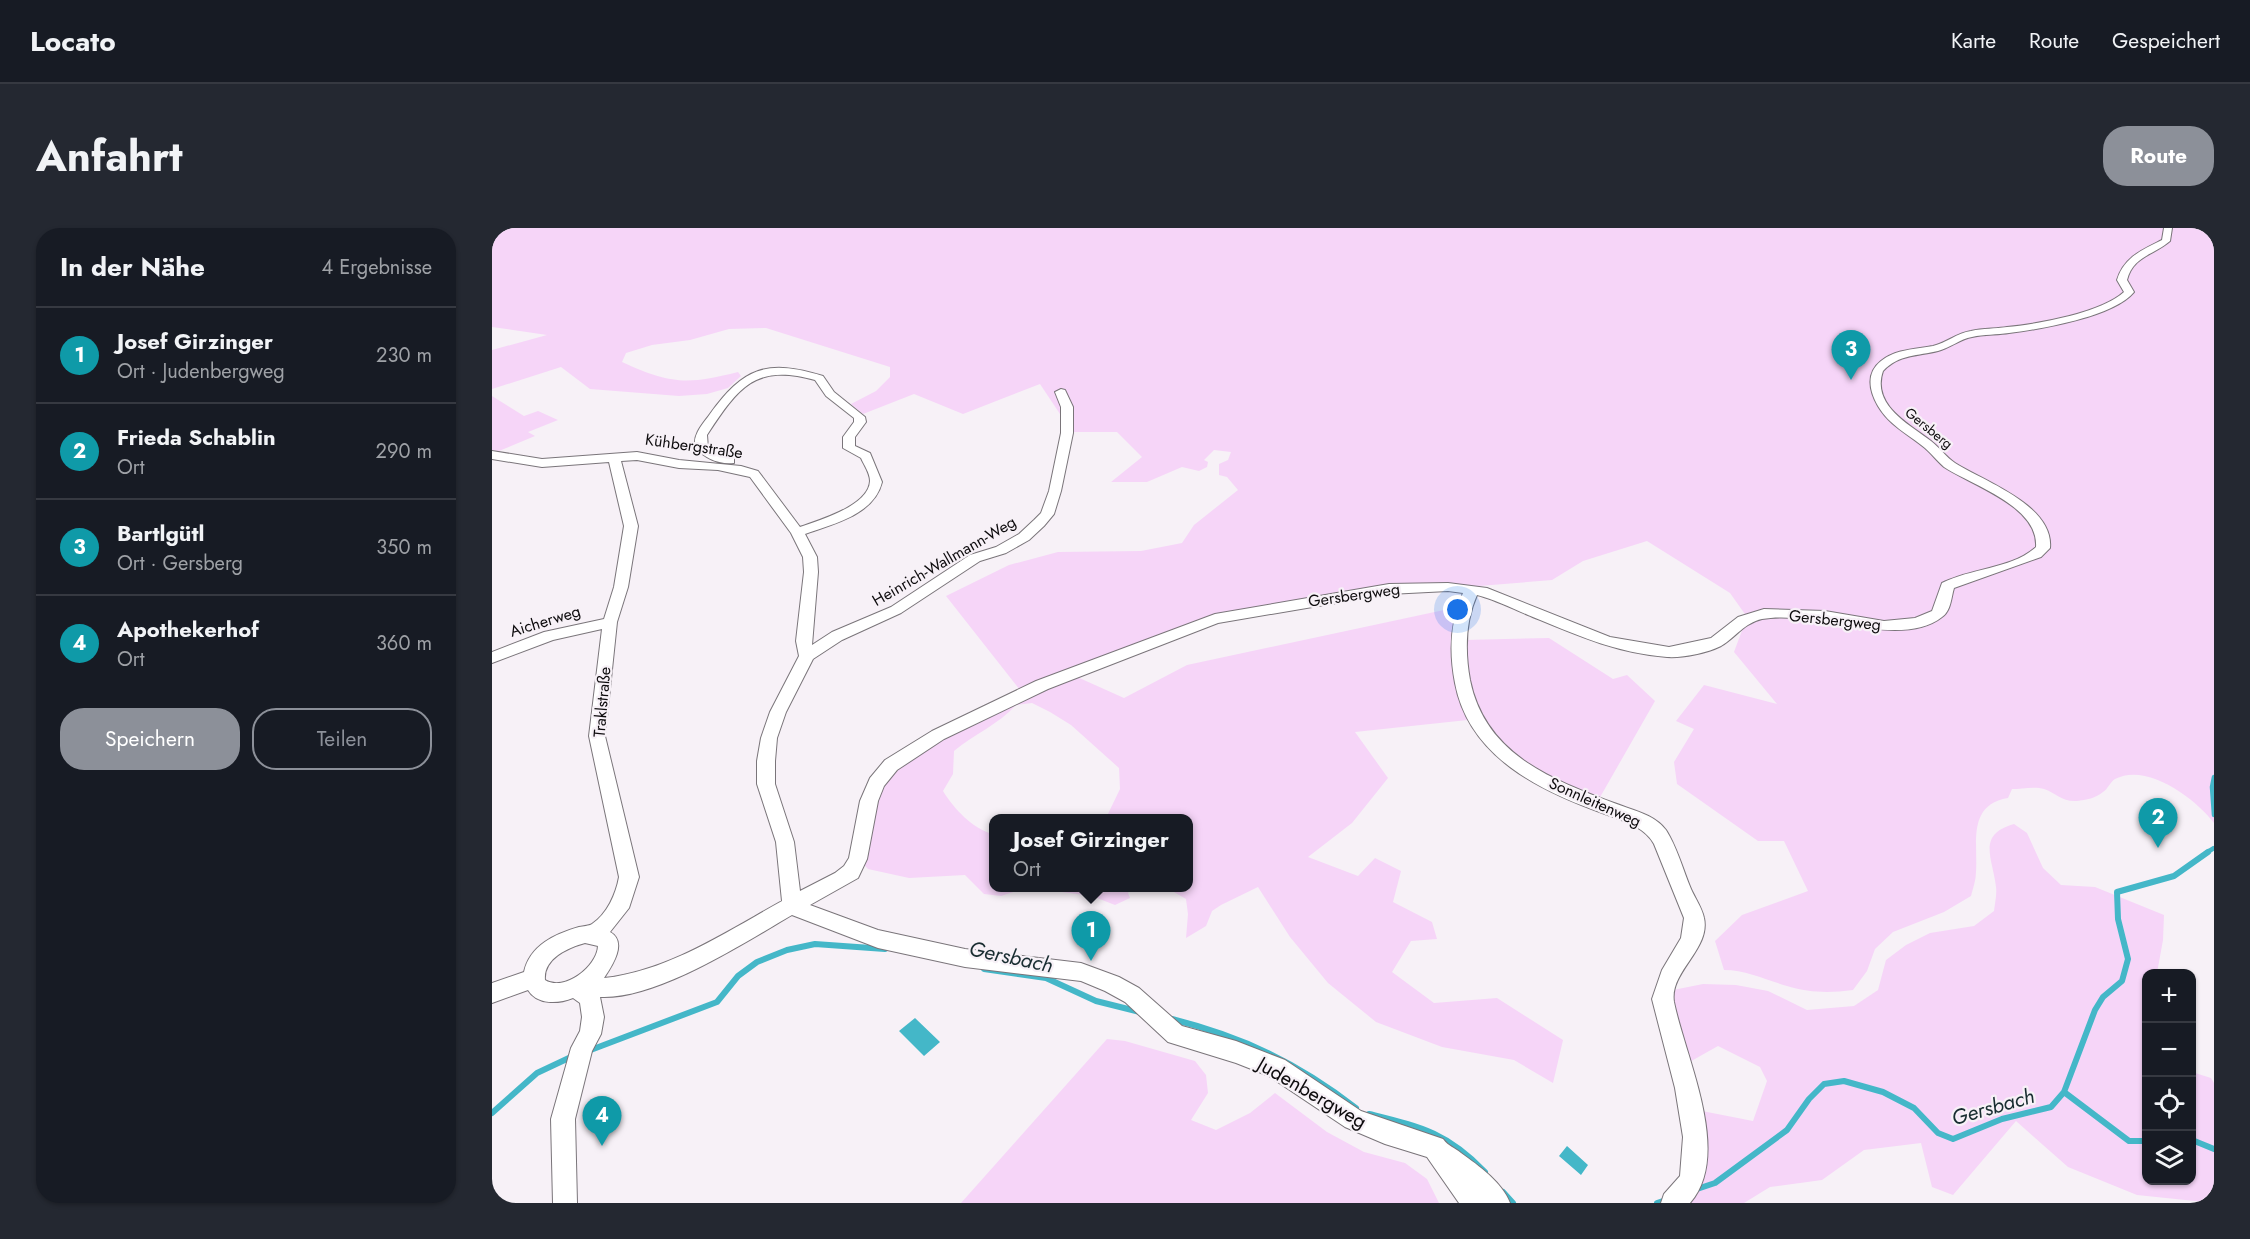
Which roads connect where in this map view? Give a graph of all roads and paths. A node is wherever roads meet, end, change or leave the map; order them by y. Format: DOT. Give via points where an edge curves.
graph roads {
  1 [pos="2168,228"];
  2 [pos="1061,393"];
  3 [pos="492,455"];
  4 [pos="614,459"];
  5 [pos="741,470"];
  6 [pos="797,531"];
  7 [pos="1988,570"];
  8 [pos="1472,589"];
  9 [pos="610,622"];
  10 [pos="807,656"];
  11 [pos="492,658"];
  12 [pos="792,906"];
  13 [pos="595,934"];
  14 [pos="534,978"];
  15 [pos="580,984"];
  16 [pos="492,993"];
  17 [pos="1435,1148"];
  18 [pos="1680,1194"];
  19 [pos="566,1203"];
  20 [pos="1474,1203"];
  21 [pos="1498,1203"];
  1 -- 7 [label="street, Gersberg" via="2166,241 2135,257 2127,268 2122,280 2129,292 2120,301 2018,329 1961,336 1938,347 1890,358 1876,370 1877,391 1897,424 1931,447 1942,460 2008,495 2040,531 2044,544 2040,552"];
  2 -- 10 [label="street, Heinrich-Wallmann-Weg" via="1067,407 1067,433 1055,491 1039,524 1001,550 975,558 896,610 837,636"];
  3 -- 4 [label="street, Kühbergstraße" via="542,463"];
  4 -- 5 [label="street, Kühbergstraße" via="637,456"];
  4 -- 9 [label="street, Traklstraße" via="631,526 621,586"];
  5 -- 6 [label="street, Kühbergstraße" via="754,474"];
  5 -- 6 [label="street" via="744,464 708,454 699,442 729,396 754,375 795,372 819,378 830,394 859,417 860,422 849,436 849,448 866,456 876,480 875,489 866,502"];
  6 -- 10 [label="street, Kühbergstraße" via="810,557 804,641"];
  7 -- 8 [label="street, Gersbergweg" via="1947,586 1937,614 1918,623 1884,626 1826,616 1764,614 1736,624 1716,642 1669,652 1607,642 1516,603"];
  8 -- 12 [label="street, Gersbergweg" via="1389,589 1215,619 1042,685 938,735 891,765 871,792 858,859 851,872"];
  8 -- 18 [label="street, Sonnleitenweg" via="1460,617 1458,638 1463,697 1473,720 1513,762 1658,833 1694,918 1695,930 1668,975 1663,999 1693,1129 1694,1163"];
  9 -- 11 [label="street, Aicherweg" via="549,636"];
  9 -- 13 [label="street, Traklstraße" via="597,736 629,877 628,893 619,909"];
  10 -- 12 [label="street" via="778,712 766,761 766,784 785,842"];
  12 -- 15 [label="street, Gersbergweg" via="712,951 627,984 603,989"];
  12 -- 17 [label="street, Judenbergweg" via="866,936 950,956 1089,975 1132,995 1176,1035 1277,1068 1341,1113"];
  13 -- 14 [label="street" via="573,937 549,951 540,960"];
  13 -- 15 [label="street" via="608,941 608,956"];
  14 -- 15 [label="street, Gersbergweg" via="536,986 551,992"];
  14 -- 16 [label="street"];
  15 -- 19 [label="street" via="592,1008 590,1034 580,1054 563,1119"];
  17 -- 20 [label="street"];
  17 -- 21 [label="street" via="1474,1178"];
}
